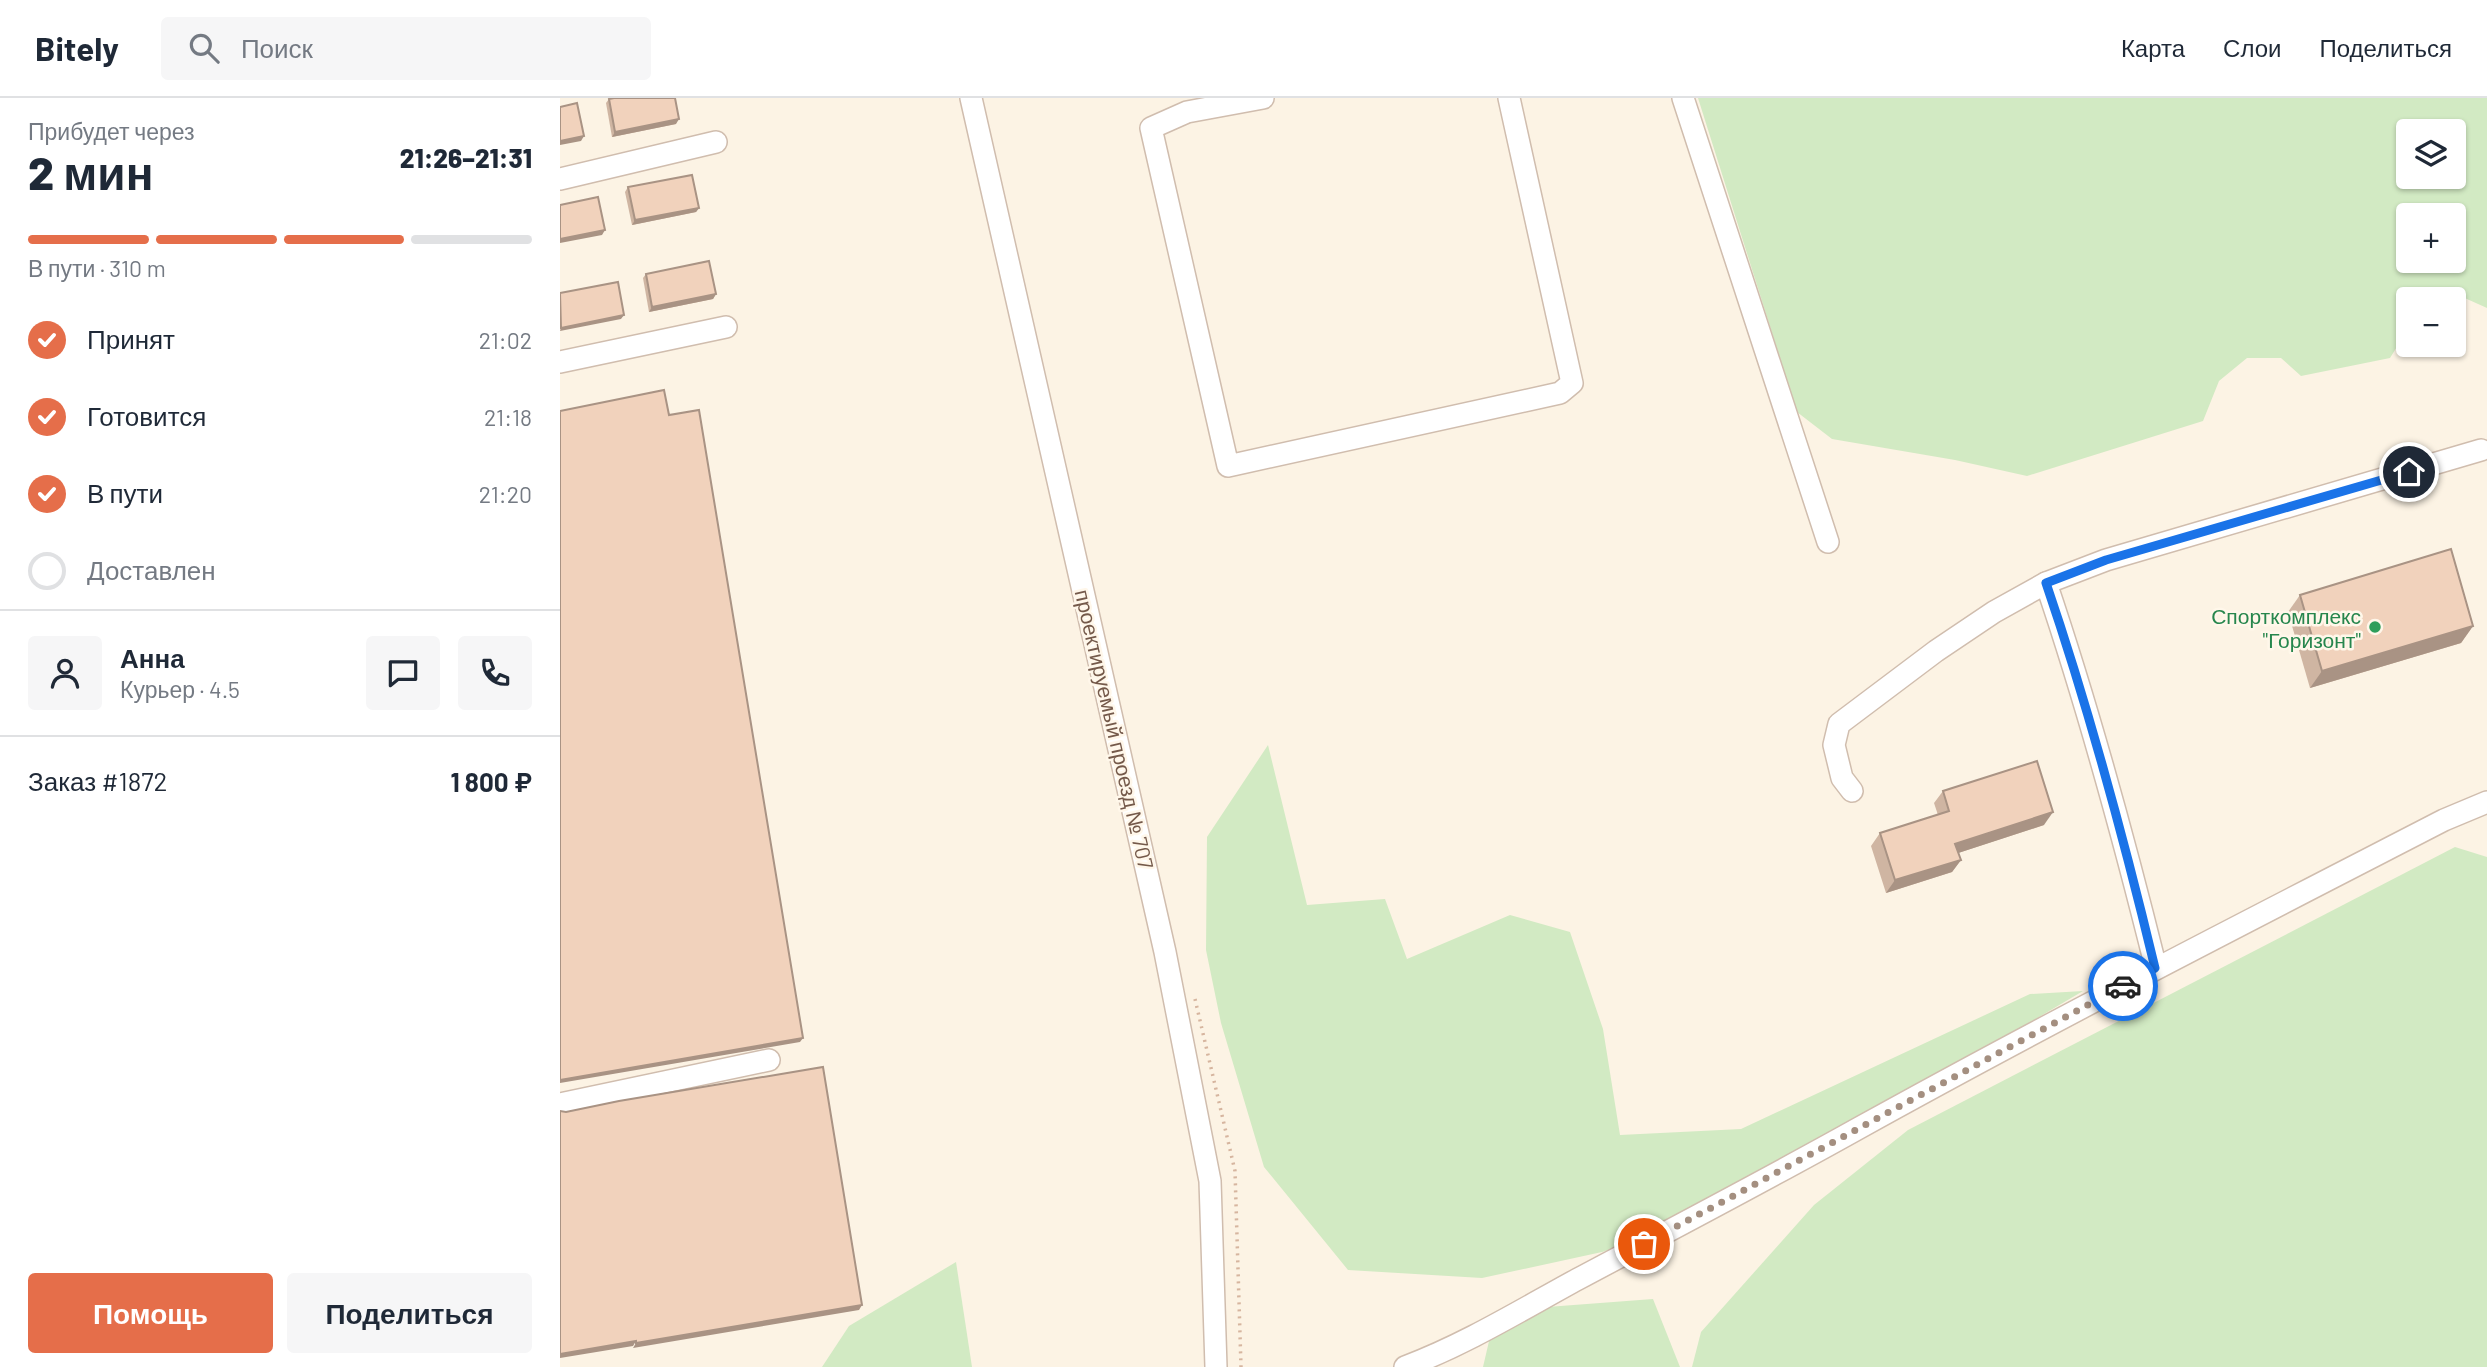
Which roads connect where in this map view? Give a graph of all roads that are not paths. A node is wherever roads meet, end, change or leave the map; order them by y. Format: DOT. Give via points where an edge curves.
graph roads {
  1 [pos="971,98"];
  2 [pos="1263,98"];
  3 [pos="1509,98"];
  4 [pos="1683,98"];
  5 [pos="1186,105"];
  6 [pos="716,142"];
  7 [pos="560,179"];
  8 [pos="726,327"];
  9 [pos="560,362"];
  10 [pos="2481,450"];
  11 [pos="1828,542"];
  12 [pos="2046,583"];
  13 [pos="1853,790"];
  14 [pos="2487,802"];
  15 [pos="2155,968"];
  16 [pos="769,1060"];
  17 [pos="560,1104"];
  18 [pos="1218,1364"];
  19 [pos="1405,1367"];
  1 -- 18 [label="street, проектируемый проезд № 707" via="1165,952 1210,1181"];
  2 -- 5 [label="street"];
  3 -- 5 [label="street" via="1572,383 1560,393 1228,466 1151,128"];
  4 -- 11 [label="street"];
  6 -- 7 [label="street"];
  8 -- 9 [label="street"];
  10 -- 12 [label="street" via="2106,560"];
  12 -- 13 [label="street" via="1936,651 1839,724 1834,745 1842,778"];
  12 -- 15 [label="street" via="2133,875"];
  14 -- 15 [label="street"];
  15 -- 19 [label="street" via="1484,1331"];
  16 -- 17 [label="street"];
}
